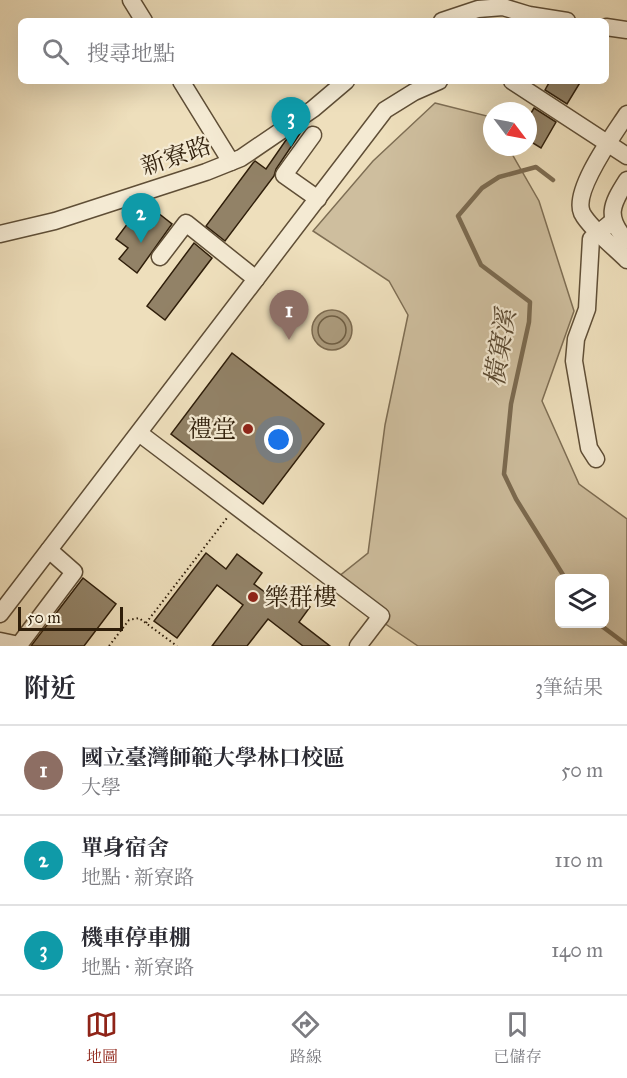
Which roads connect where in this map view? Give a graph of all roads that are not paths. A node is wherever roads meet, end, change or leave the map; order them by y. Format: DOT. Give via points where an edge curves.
graph roads {
  1 [pos="131,0"];
  2 [pos="501,4"];
  3 [pos="142,18"];
  4 [pos="451,18"];
  5 [pos="548,18"];
  6 [pos="609,27"];
  7 [pos="627,30"];
  8 [pos="183,84"];
  9 [pos="342,84"];
  10 [pos="432,84"];
  11 [pos="517,84"];
  12 [pos="627,114"];
  13 [pos="313,135"];
  14 [pos="608,144"];
  15 [pos="627,156"];
  16 [pos="231,162"];
  17 [pos="627,180"];
  18 [pos="318,199"];
  19 [pos="613,221"];
  20 [pos="598,231"];
  21 [pos="0,234"];
  22 [pos="627,241"];
  23 [pos="160,257"];
  24 [pos="627,260"];
  25 [pos="256,279"];
  26 [pos="139,433"];
  27 [pos="596,459"];
  28 [pos="49,550"];
  29 [pos="0,614"];
  30 [pos="0,641"];
  31 [pos="358,646"];
  1 -- 3 [label="street"];
  2 -- 4 [label="street"];
  2 -- 5 [label="street"];
  6 -- 7 [label="street"];
  8 -- 16 [label="street"];
  9 -- 16 [label="street, 新寮路" via="313,109"];
  10 -- 18 [label="street" via="386,111"];
  11 -- 14 [label="street"];
  12 -- 14 [label="street"];
  13 -- 18 [label="street" via="284,176"];
  14 -- 15 [label="street"];
  14 -- 20 [label="street" via="580,201 582,212"];
  16 -- 21 [label="street, 新寮路" via="55,221"];
  17 -- 19 [label="street" via="612,207"];
  18 -- 25 [label="street"];
  19 -- 20 [label="street"];
  19 -- 22 [label="street"];
  20 -- 24 [label="street"];
  20 -- 27 [label="street" via="591,239 587,309 576,339 574,361 589,448"];
  23 -- 25 [label="street" via="186,223"];
  25 -- 26 [label="street"];
  26 -- 28 [label="street"];
  26 -- 31 [label="street" via="381,616"];
  28 -- 29 [label="street"];
  28 -- 30 [label="street" via="74,572 19,645"];
}
